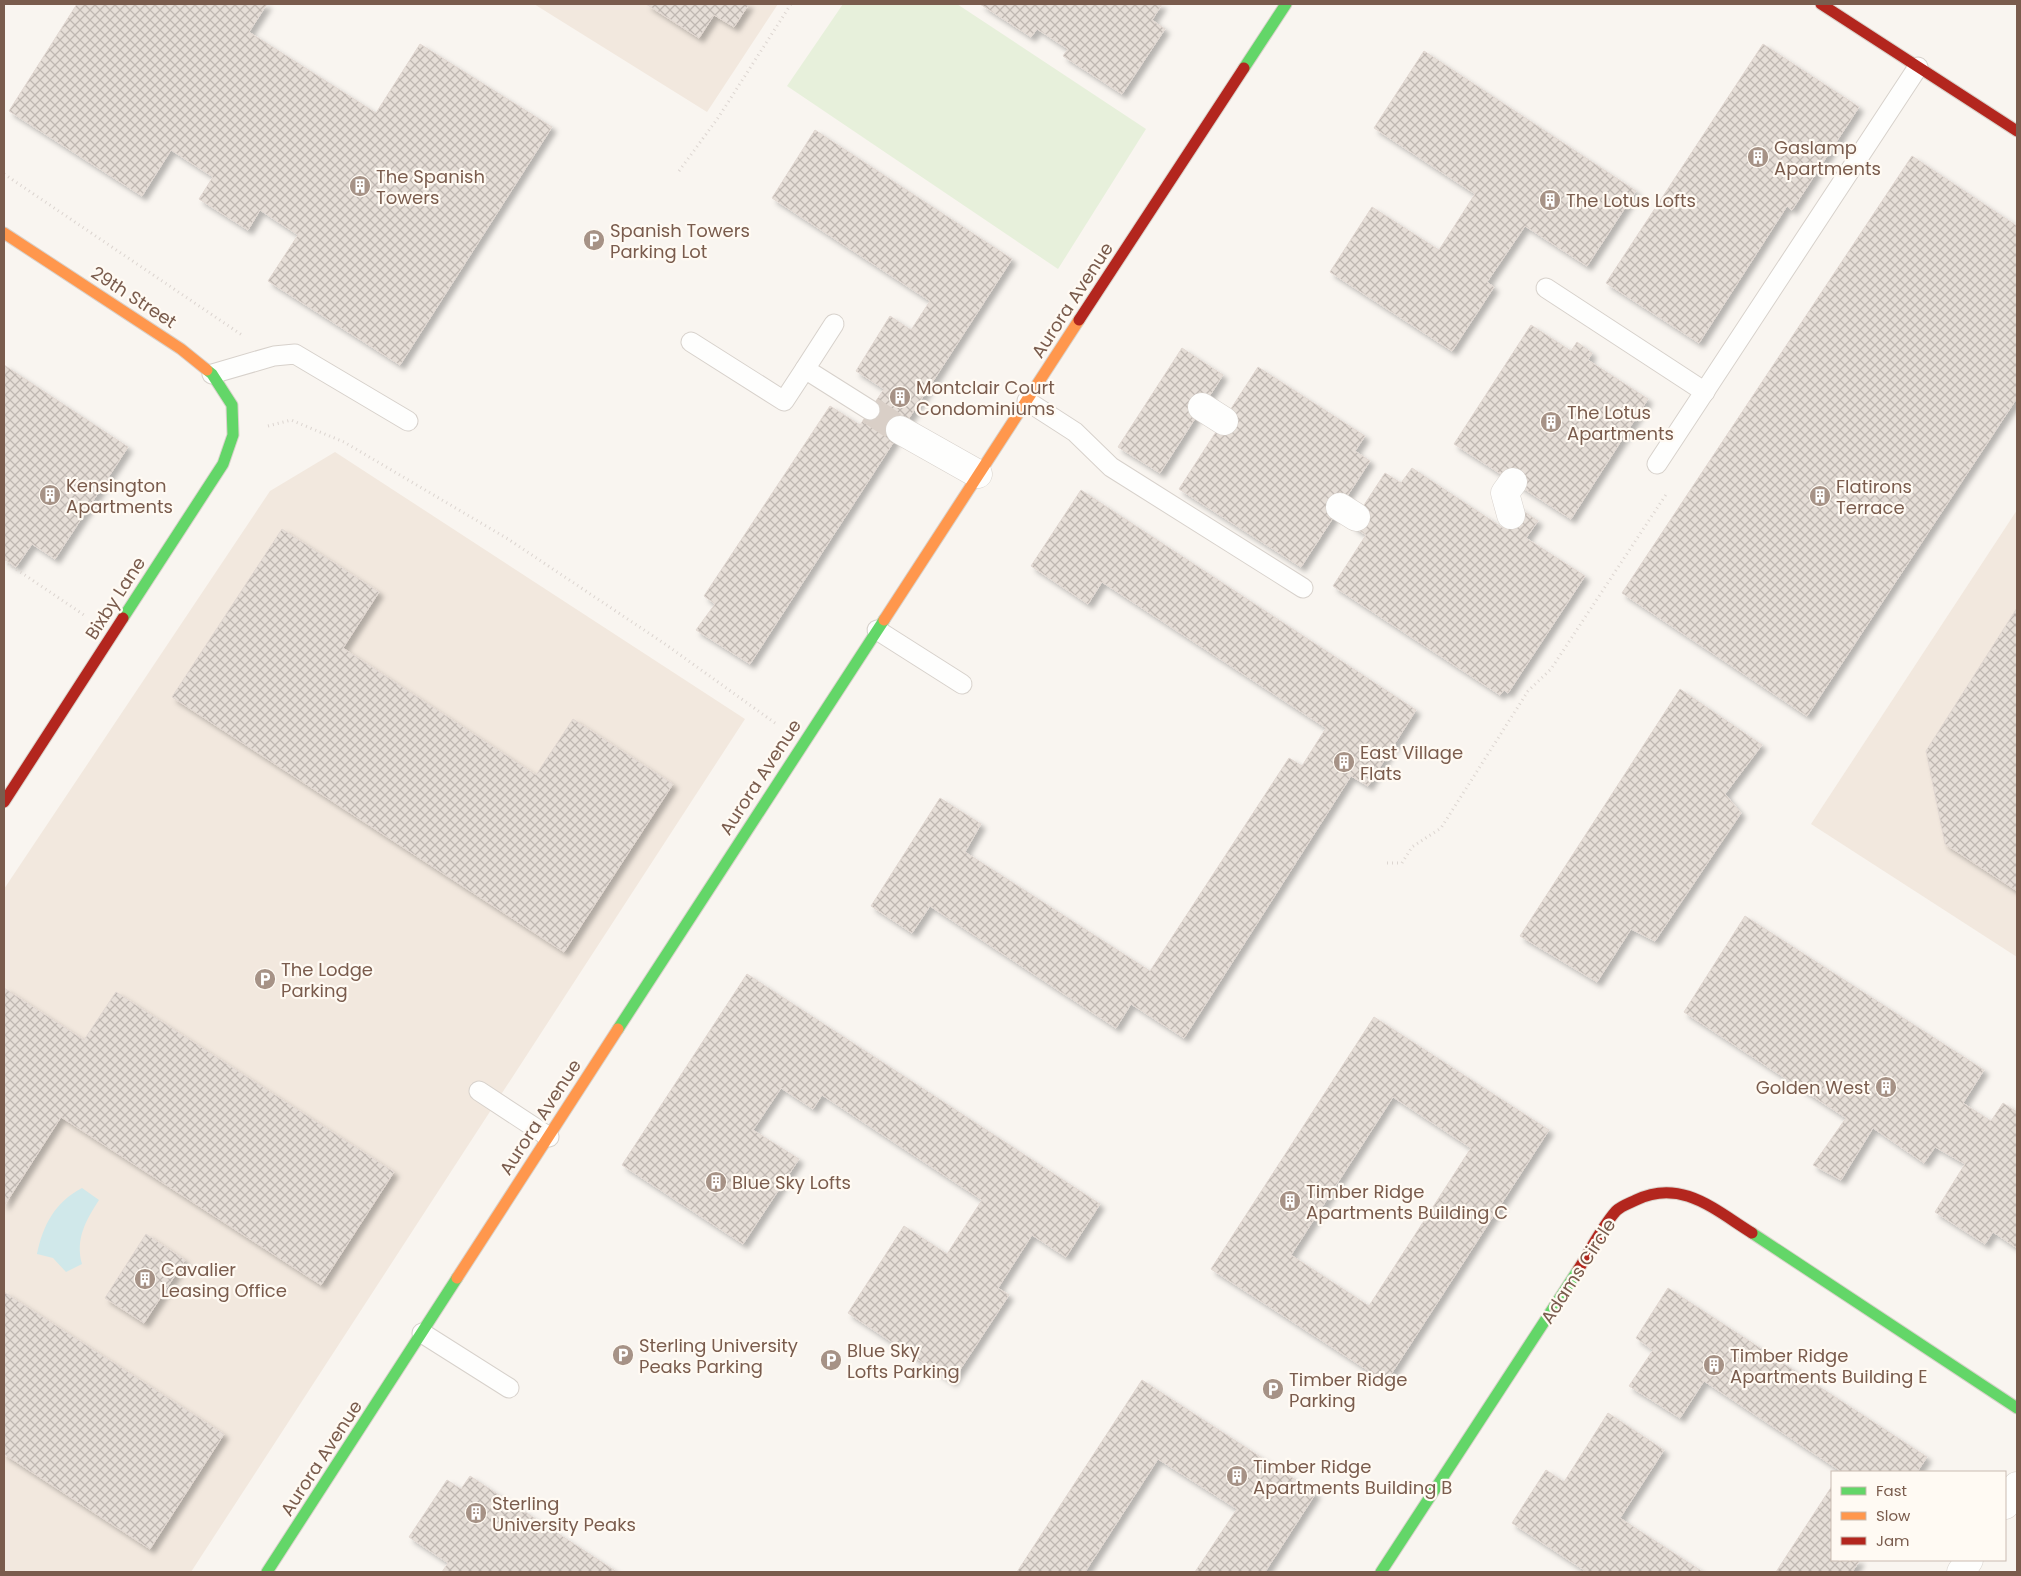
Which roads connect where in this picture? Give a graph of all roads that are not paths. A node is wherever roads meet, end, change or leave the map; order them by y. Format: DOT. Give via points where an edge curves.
graph roads {
  1 [pos="1286,4"];
  2 [pos="1821,4"];
  3 [pos="1918,67"];
  4 [pos="2017,131"];
  5 [pos="4,233"];
  6 [pos="1546,288"];
  7 [pos="834,324"];
  8 [pos="691,342"];
  9 [pos="805,369"];
  10 [pos="212,374"];
  11 [pos="1705,392"];
  12 [pos="1026,401"];
  13 [pos="232,405"];
  14 [pos="870,410"];
  15 [pos="408,421"];
  16 [pos="900,430"];
  17 [pos="1657,464"];
  18 [pos="978,474"];
  19 [pos="1512,482"];
  20 [pos="1511,515"];
  21 [pos="1303,588"];
  22 [pos="877,630"];
  23 [pos="962,684"];
  24 [pos="4,802"];
  25 [pos="479,1091"];
  26 [pos="549,1137"];
  27 [pos="422,1333"];
  28 [pos="509,1388"];
  29 [pos="2017,1408"];
  30 [pos="2017,1486"];
  31 [pos="2006,1503"];
  32 [pos="1968,1561"];
  33 [pos="267,1572"];
  34 [pos="1381,1572"];
  35 [pos="1961,1572"];
  1 -- 12 [label="street, Aurora Avenue"];
  2 -- 3 [label="street"];
  3 -- 4 [label="street"];
  3 -- 11 [label="lane"];
  5 -- 10 [label="street, 29th Street" via="181,349"];
  6 -- 11 [label="lane"];
  7 -- 9 [label="lane"];
  8 -- 9 [label="lane" via="784,401"];
  9 -- 14 [label="lane"];
  10 -- 13 [label="street, 29th Street"];
  10 -- 15 [label="lane" via="274,356 295,354"];
  11 -- 17 [label="lane"];
  12 -- 18 [label="street, Aurora Avenue"];
  12 -- 21 [label="lane" via="1075,432 1111,467"];
  13 -- 24 [label="street, Bixby Lane" via="233,435 223,464"];
  16 -- 18 [label="street"];
  18 -- 22 [label="street, Aurora Avenue"];
  19 -- 20 [label="street" via="1505,493"];
  22 -- 23 [label="lane"];
  22 -- 26 [label="street, Aurora Avenue"];
  25 -- 26 [label="lane"];
  26 -- 27 [label="street, Aurora Avenue"];
  27 -- 28 [label="lane"];
  27 -- 33 [label="street, Aurora Avenue"];
  29 -- 34 [label="street, Adams Circle" via="1710,1206 1680,1192 1651,1192 1618,1210"];
  30 -- 31 [label="street"];
  32 -- 35 [label="street"];
}
